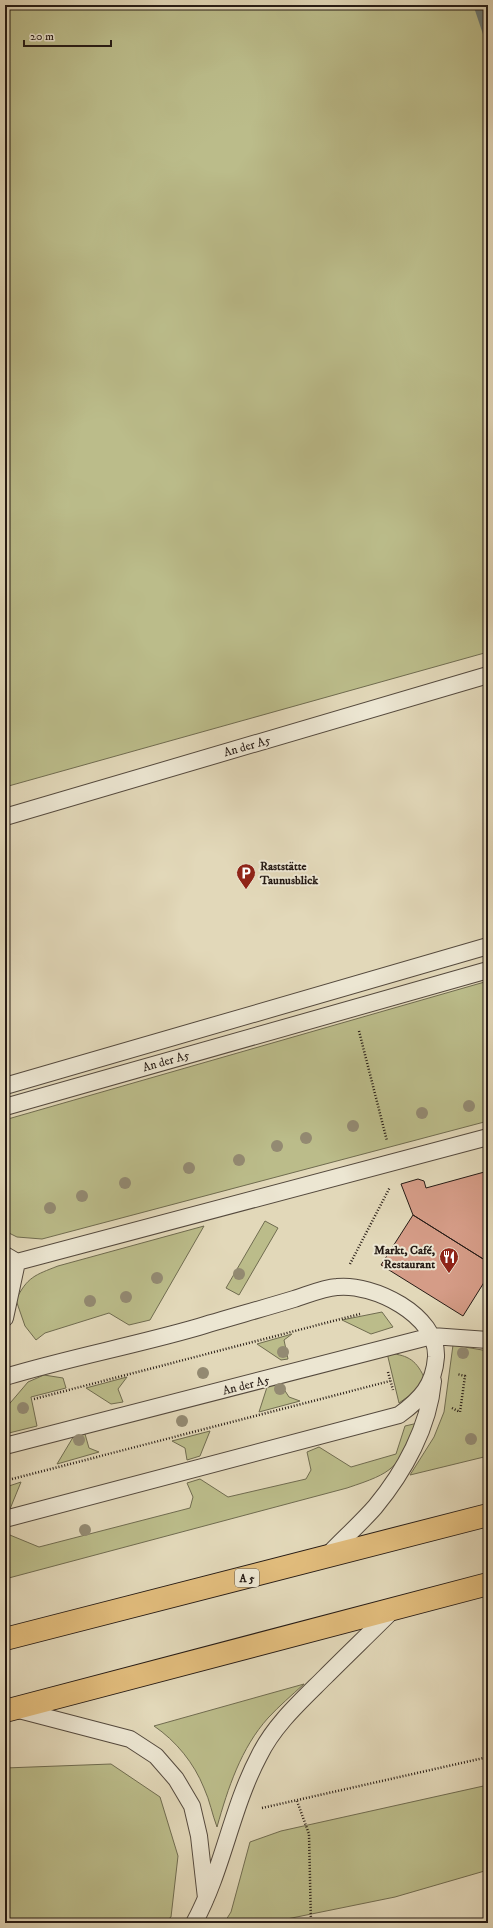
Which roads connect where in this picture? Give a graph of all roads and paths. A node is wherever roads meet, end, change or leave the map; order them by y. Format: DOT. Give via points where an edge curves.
graph roads {
  1 [pos="488,675"];
  2 [pos="5,817"];
  3 [pos="488,946"];
  4 [pos="488,970"];
  5 [pos="5,1086"];
  6 [pos="5,1107"];
  7 [pos="488,1137"];
  8 [pos="11,1258"];
  9 [pos="362,1314"];
  10 [pos="5,1318"];
  11 [pos="432,1336"];
  12 [pos="488,1340"];
  13 [pos="382,1350"];
  14 [pos="435,1370"];
  15 [pos="5,1377"];
  16 [pos="390,1382"];
  17 [pos="34,1399"];
  18 [pos="399,1415"];
  19 [pos="5,1446"];
  20 [pos="12,1479"];
  21 [pos="488,1515"];
  22 [pos="5,1519"];
  23 [pos="325,1558"];
  24 [pos="488,1584"];
  25 [pos="394,1609"];
  26 [pos="5,1639"];
  27 [pos="9,1710"];
  28 [pos="488,1757"];
  29 [pos="297,1800"];
  30 [pos="236,1814"];
  31 [pos="206,1902"];
  32 [pos="194,1923"];
  33 [pos="311,1923"];
  1 -- 2 [label="lane, An der A5"];
  3 -- 5 [label="lane"];
  4 -- 6 [label="lane, An der A5"];
  7 -- 8 [label="lane"];
  8 -- 10 [label="lane"];
  9 -- 17 [label="path"];
  11 -- 12 [label="lane, An der A5"];
  11 -- 13 [label="lane, An der A5"];
  11 -- 14 [label="lane" via="436,1353"];
  11 -- 15 [label="lane" via="419,1318 400,1304 371,1290 338,1287 160,1338"];
  13 -- 16 [label="path"];
  13 -- 19 [label="lane, An der A5"];
  14 -- 18 [label="lane" via="427,1390"];
  14 -- 23 [label="lane" via="432,1398 404,1468 375,1507"];
  16 -- 18 [label="path"];
  16 -- 20 [label="path"];
  18 -- 22 [label="lane"];
  21 -- 23 [label="highway, A 5"];
  23 -- 26 [label="highway, A 5"];
  24 -- 25 [label="highway"];
  25 -- 27 [label="highway"];
  25 -- 30 [label="lane" via="278,1727 259,1756"];
  27 -- 31 [label="lane" via="130,1739 156,1756 176,1779 192,1806 199,1836"];
  28 -- 29 [label="path"];
  29 -- 30 [label="path"];
  29 -- 33 [label="path" via="309,1834"];
  30 -- 31 [label="lane"];
  31 -- 32 [label="lane"];
}
